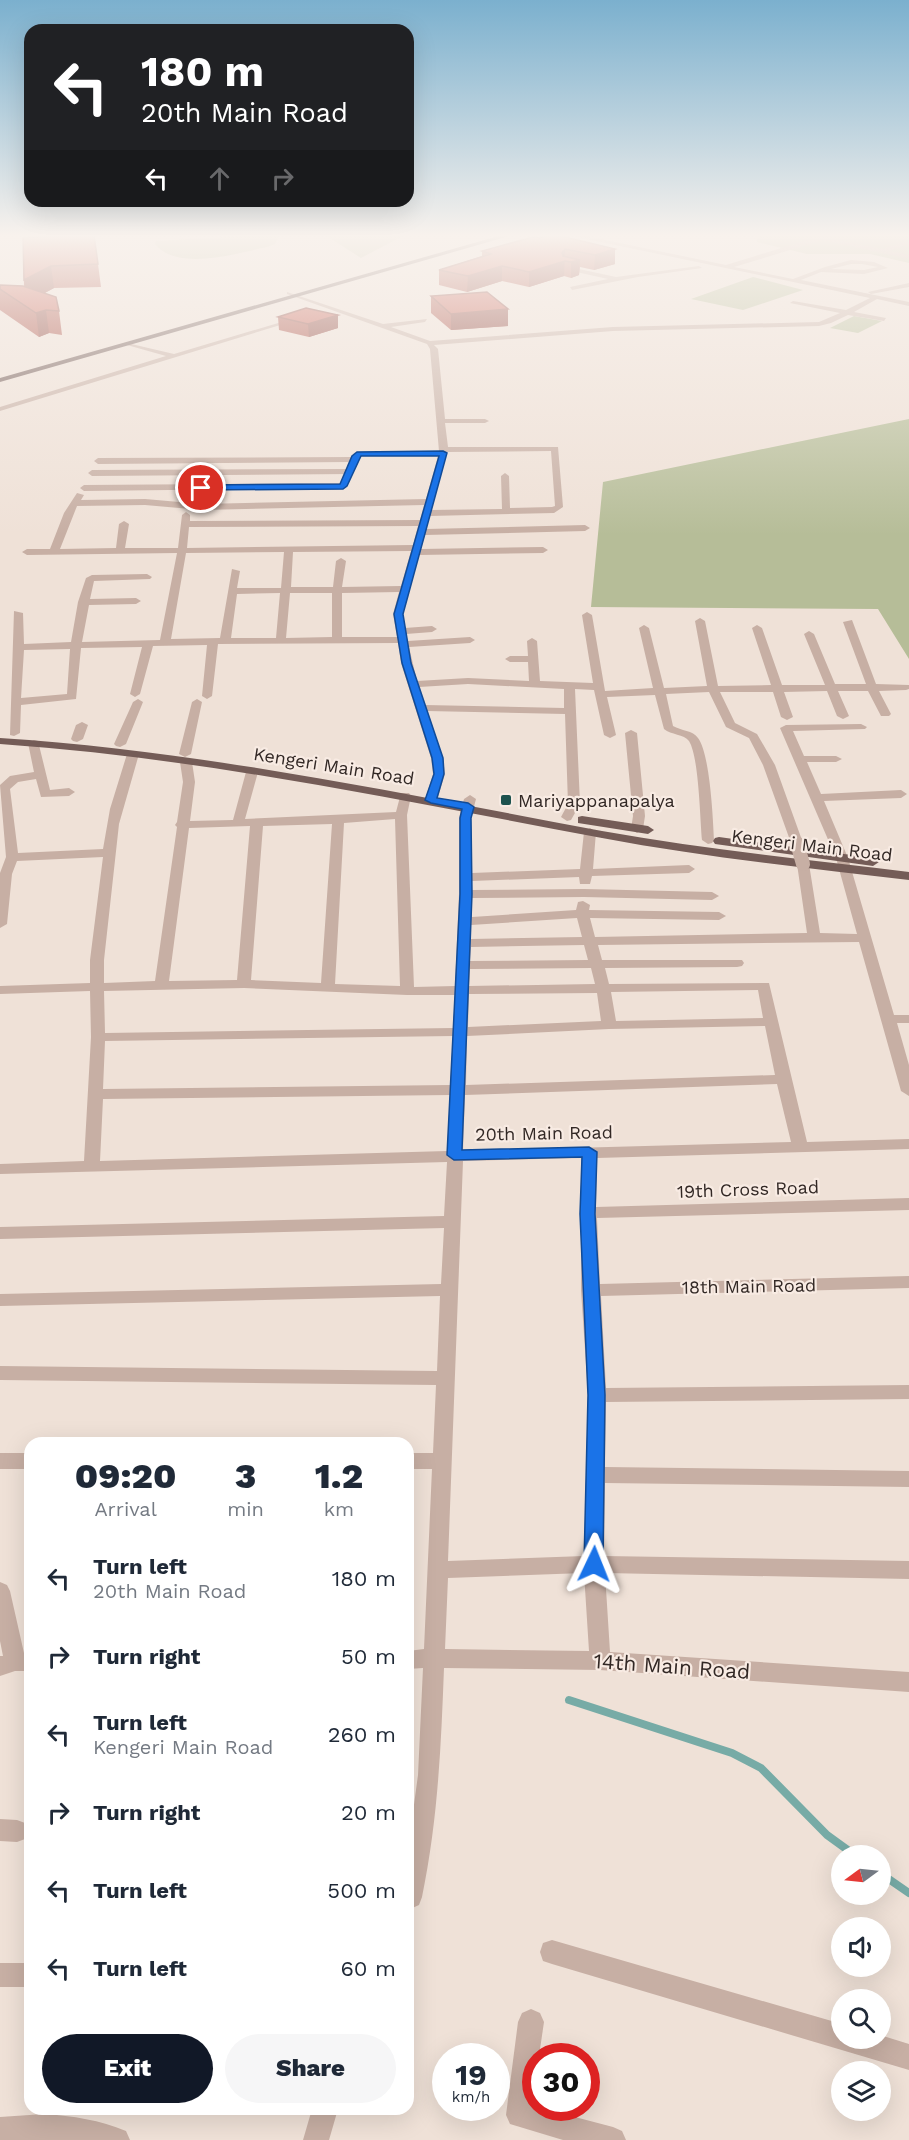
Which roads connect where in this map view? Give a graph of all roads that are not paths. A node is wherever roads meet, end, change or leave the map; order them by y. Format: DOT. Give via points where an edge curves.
graph roads {
  1 [pos="146,335"];
  2 [pos="160,335"];
  3 [pos="243,335"];
  4 [pos="405,335"];
  5 [pos="541,335"];
  6 [pos="129,344"];
  7 [pos="429,344"];
  8 [pos="173,356"];
  9 [pos="0,374"];
  10 [pos="112,375"];
  11 [pos="0,380"];
  12 [pos="133,381"];
  13 [pos="45,396"];
  14 [pos="65,401"];
  15 [pos="0,409"];
  16 [pos="442,421"];
  17 [pos="485,421"];
  18 [pos="444,452"];
  19 [pos="355,459"];
  20 [pos="349,472"];
  21 [pos="92,473"];
  22 [pos="505,476"];
  23 [pos="84,488"];
  24 [pos="429,502"];
  25 [pos="75,503"];
  26 [pos="187,506"];
  27 [pos="506,511"];
  28 [pos="424,523"];
  29 [pos="124,524"];
  30 [pos="185,524"];
  31 [pos="585,528"];
  32 [pos="289,550"];
  33 [pos="416,550"];
  34 [pos="543,550"];
  35 [pos="27,552"];
  36 [pos="54,552"];
  37 [pos="120,552"];
  38 [pos="182,552"];
  39 [pos="341,561"];
  40 [pos="235,571"];
  41 [pos="147,577"];
  42 [pos="405,589"];
  43 [pos="286,590"];
  44 [pos="337,590"];
  45 [pos="233,591"];
  46 [pos="136,601"];
  47 [pos="83,602"];
  48 [pos="18,613"];
  49 [pos="587,615"];
  50 [pos="700,621"];
  51 [pos="848,622"];
  52 [pos="644,628"];
  53 [pos="757,628"];
  54 [pos="432,629"];
  55 [pos="809,634"];
  56 [pos="402,638"];
  57 [pos="337,639"];
  58 [pos="281,640"];
  59 [pos="470,640"];
  60 [pos="219,641"];
  61 [pos="532,641"];
  62 [pos="165,642"];
  63 [pos="76,644"];
  64 [pos="148,644"];
  65 [pos="19,647"];
  66 [pos="533,659"];
  67 [pos="510,660"];
  68 [pos="413,684"];
  69 [pos="536,684"];
  70 [pos="568,686"];
  71 [pos="872,687"];
  72 [pos="906,687"];
  73 [pos="713,689"];
  74 [pos="778,689"];
  75 [pos="831,689"];
  76 [pos="600,690"];
  77 [pos="659,692"];
  78 [pos="16,702"];
  79 [pos="421,708"];
  80 [pos="569,711"];
  81 [pos="885,714"];
  82 [pos="843,716"];
  83 [pos="787,717"];
  84 [pos="82,725"];
  85 [pos="861,727"];
  86 [pos="0,733"];
  87 [pos="14,733"];
  88 [pos="631,733"];
  89 [pos="610,735"];
  90 [pos="77,738"];
  91 [pos="0,741"];
  92 [pos="34,743"];
  93 [pos="120,744"];
  94 [pos="133,754"];
  95 [pos="185,758"];
  96 [pos="800,759"];
  97 [pos="836,759"];
  98 [pos="252,772"];
  99 [pos="41,774"];
  100 [pos="69,792"];
  101 [pos="900,794"];
  102 [pos="405,796"];
  103 [pos="432,796"];
  104 [pos="816,798"];
  105 [pos="469,803"];
  106 [pos="401,815"];
  107 [pos="567,818"];
  108 [pos="338,820"];
  109 [pos="257,822"];
  110 [pos="238,823"];
  111 [pos="181,825"];
  112 [pos="637,829"];
  113 [pos="590,832"];
  114 [pos="708,840"];
  115 [pos="108,852"];
  116 [pos="12,857"];
  117 [pos="843,863"];
  118 [pos="802,864"];
  119 [pos="909,867"];
  120 [pos="690,869"];
  121 [pos="586,873"];
  122 [pos="909,876"];
  123 [pos="466,877"];
  124 [pos="584,892"];
  125 [pos="466,894"];
  126 [pos="712,896"];
  127 [pos="582,914"];
  128 [pos="719,916"];
  129 [pos="464,921"];
  130 [pos="0,924"];
  131 [pos="814,937"];
  132 [pos="864,938"];
  133 [pos="590,942"];
  134 [pos="463,943"];
  135 [pos="596,963"];
  136 [pos="737,963"];
  137 [pos="462,965"];
  138 [pos="244,984"];
  139 [pos="161,985"];
  140 [pos="98,986"];
  141 [pos="603,987"];
  142 [pos="328,988"];
  143 [pos="461,989"];
  144 [pos="0,990"];
  145 [pos="407,991"];
  146 [pos="887,1019"];
  147 [pos="909,1019"];
  148 [pos="771,1022"];
  149 [pos="609,1025"];
  150 [pos="459,1032"];
  151 [pos="98,1037"];
  152 [pos="783,1079"];
  153 [pos="908,1087"];
  154 [pos="458,1090"];
  155 [pos="96,1094"];
  156 [pos="909,1144"];
  157 [pos="800,1146"];
  158 [pos="589,1152"];
  159 [pos="454,1155"];
  160 [pos="92,1166"];
  161 [pos="0,1169"];
  162 [pos="909,1204"];
  163 [pos="588,1214"];
  164 [pos="452,1222"];
  165 [pos="0,1233"];
  166 [pos="909,1282"];
  167 [pos="449,1290"];
  168 [pos="590,1290"];
  169 [pos="0,1300"];
  170 [pos="0,1373"];
  171 [pos="445,1378"];
  172 [pos="909,1392"];
  173 [pos="597,1395"];
  174 [pos="0,1461"];
  175 [pos="24,1461"];
  176 [pos="414,1461"];
  177 [pos="442,1461"];
  178 [pos="597,1475"];
  179 [pos="909,1479"];
  180 [pos="594,1564"];
  181 [pos="438,1570"];
  182 [pos="909,1570"];
  183 [pos="0,1591"];
  184 [pos="434,1658"];
  185 [pos="414,1660"];
  186 [pos="600,1660"];
  187 [pos="15,1663"];
  188 [pos="909,1682"];
  189 [pos="414,1877"];
  190 [pos="552,1952"];
  191 [pos="0,1975"];
  192 [pos="24,1975"];
  193 [pos="531,2022"];
  194 [pos="831,2034"];
  195 [pos="883,2049"];
  196 [pos="909,2057"];
  197 [pos="323,2115"];
  198 [pos="0,2130"];
  199 [pos="117,2140"];
  200 [pos="316,2140"];
  201 [pos="613,2140"];
  1 -- 9 [label="main road"];
  2 -- 6 [label="main road"];
  3 -- 8 [label="street"];
  4 -- 7 [label="street"];
  5 -- 7 [label="street"];
  6 -- 8 [label="street"];
  6 -- 11 [label="main road"];
  7 -- 16 [label="street" via="434,349"];
  8 -- 10 [label="street"];
  10 -- 12 [label="street"];
  10 -- 13 [label="street"];
  13 -- 14 [label="street"];
  13 -- 15 [label="street"];
  16 -- 17 [label="street"];
  16 -- 18 [label="street"];
  18 -- 19 [label="street" via="366,453"];
  18 -- 24 [label="street"];
  18 -- 27 [label="street" via="555,449 558,508"];
  19 -- 20 [label="street"];
  19 -- 21 [label="street" via="100,458"];
  20 -- 21 [label="street"];
  20 -- 23 [label="street" via="341,490"];
  21 -- 23 [label="street"];
  22 -- 27 [label="street"];
  23 -- 25 [label="street"];
  24 -- 26 [label="street"];
  24 -- 28 [label="street"];
  25 -- 26 [label="street"];
  25 -- 36 [label="street"];
  26 -- 30 [label="street"];
  27 -- 28 [label="street"];
  28 -- 30 [label="street"];
  28 -- 31 [label="street"];
  28 -- 33 [label="street"];
  29 -- 37 [label="street"];
  30 -- 38 [label="street"];
  32 -- 33 [label="street"];
  32 -- 38 [label="street"];
  32 -- 43 [label="street"];
  33 -- 34 [label="street"];
  33 -- 42 [label="street"];
  35 -- 36 [label="street"];
  36 -- 37 [label="street"];
  37 -- 38 [label="street"];
  38 -- 62 [label="street"];
  39 -- 44 [label="street"];
  40 -- 45 [label="street"];
  41 -- 47 [label="street" via="92,578"];
  42 -- 44 [label="street"];
  42 -- 56 [label="street" via="398,614"];
  43 -- 44 [label="street"];
  43 -- 45 [label="street"];
  43 -- 58 [label="street"];
  44 -- 57 [label="street"];
  45 -- 60 [label="street"];
  46 -- 47 [label="street"];
  47 -- 63 [label="street"];
  48 -- 65 [label="street"];
  49 -- 76 [label="street"];
  50 -- 73 [label="street"];
  51 -- 71 [label="street"];
  52 -- 77 [label="street"];
  53 -- 74 [label="street"];
  54 -- 56 [label="street"];
  55 -- 75 [label="street"];
  56 -- 57 [label="street"];
  56 -- 59 [label="street"];
  56 -- 68 [label="street"];
  57 -- 58 [label="street"];
  58 -- 60 [label="street"];
  60 -- 62 [label="street"];
  60 -- 95 [label="street"];
  61 -- 66 [label="street"];
  62 -- 64 [label="street"];
  63 -- 64 [label="street"];
  63 -- 65 [label="street"];
  63 -- 78 [label="street" via="72,698"];
  64 -- 93 [label="street" via="137,698"];
  65 -- 78 [label="street"];
  66 -- 67 [label="street"];
  66 -- 69 [label="street"];
  68 -- 69 [label="street"];
  68 -- 79 [label="street"];
  69 -- 70 [label="street"];
  70 -- 76 [label="street"];
  70 -- 80 [label="street"];
  71 -- 72 [label="street"];
  71 -- 75 [label="street"];
  71 -- 81 [label="street"];
  73 -- 74 [label="street"];
  73 -- 77 [label="street"];
  73 -- 118 [label="street, bridge" via="730,725 753,736 764,756"];
  74 -- 75 [label="street"];
  74 -- 83 [label="street"];
  75 -- 82 [label="street"];
  76 -- 77 [label="street"];
  76 -- 89 [label="street"];
  77 -- 114 [label="street" via="668,727 696,743"];
  78 -- 87 [label="street"];
  79 -- 80 [label="street"];
  79 -- 103 [label="street" via="437,758 439,774"];
  80 -- 107 [label="street" via="574,804"];
  84 -- 90 [label="street"];
  85 -- 96 [label="street" via="786,728"];
  86 -- 87 [label="main road, Kengeri Main Road"];
  87 -- 90 [label="main road, Kengeri Main Road"];
  88 -- 112 [label="street"];
  90 -- 93 [label="main road, Kengeri Main Road"];
  91 -- 92 [label="main road, Kengeri Main Road"];
  92 -- 94 [label="main road, Kengeri Main Road"];
  92 -- 99 [label="street"];
  93 -- 95 [label="main road, Kengeri Main Road"];
  94 -- 95 [label="main road, Kengeri Main Road"];
  94 -- 115 [label="street" via="122,784"];
  95 -- 98 [label="main road, Kengeri Main Road"];
  95 -- 103 [label="main road, Kengeri Main Road"];
  95 -- 111 [label="street" via="189,782"];
  96 -- 97 [label="street"];
  96 -- 104 [label="street"];
  98 -- 102 [label="main road, Kengeri Main Road"];
  98 -- 110 [label="street"];
  99 -- 100 [label="street" via="45,794"];
  99 -- 116 [label="street" via="14,779 4,788"];
  101 -- 104 [label="street"];
  102 -- 103 [label="main road, Kengeri Main Road"];
  102 -- 106 [label="street"];
  103 -- 105 [label="main road, Kengeri Main Road"];
  104 -- 117 [label="street"];
  105 -- 107 [label="main road, Kengeri Main Road"];
  105 -- 113 [label="main road, Kengeri Main Road"];
  105 -- 123 [label="street" via="465,818"];
  106 -- 108 [label="street"];
  106 -- 145 [label="street"];
  107 -- 112 [label="main road, Kengeri Main Road"];
  108 -- 109 [label="street"];
  108 -- 142 [label="street"];
  109 -- 110 [label="street"];
  109 -- 138 [label="street"];
  110 -- 111 [label="street"];
  111 -- 139 [label="street"];
  112 -- 114 [label="main road, Kengeri Main Road"];
  113 -- 118 [label="main road, Kengeri Main Road"];
  113 -- 121 [label="street"];
  114 -- 117 [label="main road, Kengeri Main Road"];
  115 -- 116 [label="street"];
  115 -- 140 [label="street"];
  116 -- 130 [label="street"];
  117 -- 118 [label="main road, Kengeri Main Road"];
  117 -- 119 [label="main road, Kengeri Main Road"];
  117 -- 122 [label="main road, Kengeri Main Road"];
  117 -- 132 [label="street"];
  118 -- 131 [label="street"];
  120 -- 121 [label="street"];
  121 -- 123 [label="street"];
  121 -- 124 [label="street"];
  123 -- 125 [label="street"];
  124 -- 125 [label="street"];
  124 -- 126 [label="street"];
  124 -- 127 [label="street"];
  125 -- 129 [label="street"];
  127 -- 128 [label="street"];
  127 -- 129 [label="street"];
  127 -- 133 [label="street"];
  129 -- 134 [label="street"];
  131 -- 132 [label="street"];
  131 -- 133 [label="street"];
  132 -- 146 [label="street"];
  133 -- 134 [label="street"];
  133 -- 135 [label="street"];
  134 -- 137 [label="street"];
  135 -- 136 [label="street"];
  135 -- 137 [label="street"];
  135 -- 141 [label="street"];
  137 -- 143 [label="street"];
  138 -- 139 [label="street"];
  138 -- 142 [label="street"];
  139 -- 140 [label="street"];
  140 -- 144 [label="street"];
  140 -- 151 [label="street"];
  141 -- 143 [label="street"];
  141 -- 148 [label="street" via="764,987"];
  141 -- 149 [label="street"];
  142 -- 145 [label="street"];
  143 -- 145 [label="street"];
  143 -- 150 [label="street"];
  146 -- 147 [label="street"];
  146 -- 153 [label="street"];
  148 -- 149 [label="street"];
  148 -- 152 [label="street"];
  149 -- 150 [label="street"];
  150 -- 151 [label="street"];
  150 -- 154 [label="street"];
  151 -- 155 [label="street"];
  152 -- 154 [label="street"];
  152 -- 157 [label="street"];
  154 -- 155 [label="street"];
  154 -- 159 [label="street"];
  155 -- 160 [label="street"];
  156 -- 157 [label="street, 20th Main Road"];
  157 -- 158 [label="street, 20th Main Road"];
  158 -- 159 [label="street, 20th Main Road"];
  158 -- 163 [label="street"];
  159 -- 160 [label="street, 20th Main Road"];
  159 -- 164 [label="street"];
  160 -- 161 [label="street, 20th Main Road"];
  162 -- 163 [label="street, 19th Cross Road"];
  163 -- 168 [label="street"];
  164 -- 165 [label="street"];
  164 -- 167 [label="street"];
  166 -- 168 [label="street, 18th Main Road"];
  167 -- 169 [label="street"];
  167 -- 171 [label="street"];
  168 -- 173 [label="street"];
  170 -- 171 [label="street"];
  171 -- 177 [label="street"];
  172 -- 173 [label="street"];
  173 -- 178 [label="street"];
  174 -- 175 [label="street"];
  176 -- 177 [label="street"];
  177 -- 181 [label="street"];
  178 -- 179 [label="street"];
  178 -- 180 [label="street"];
  180 -- 181 [label="street"];
  180 -- 182 [label="street"];
  180 -- 186 [label="street"];
  181 -- 184 [label="street"];
  183 -- 187 [label="street"];
  184 -- 185 [label="street, 14th Main Road"];
  184 -- 186 [label="street, 14th Main Road"];
  184 -- 189 [label="street" via="429,1774"];
  186 -- 188 [label="street, 14th Main Road"];
  190 -- 194 [label="street"];
  191 -- 192 [label="street"];
  193 -- 201 [label="street" via="519,2115"];
  195 -- 196 [label="street"];
  197 -- 200 [label="street"];
  198 -- 199 [label="street" via="87,2130"];
}
